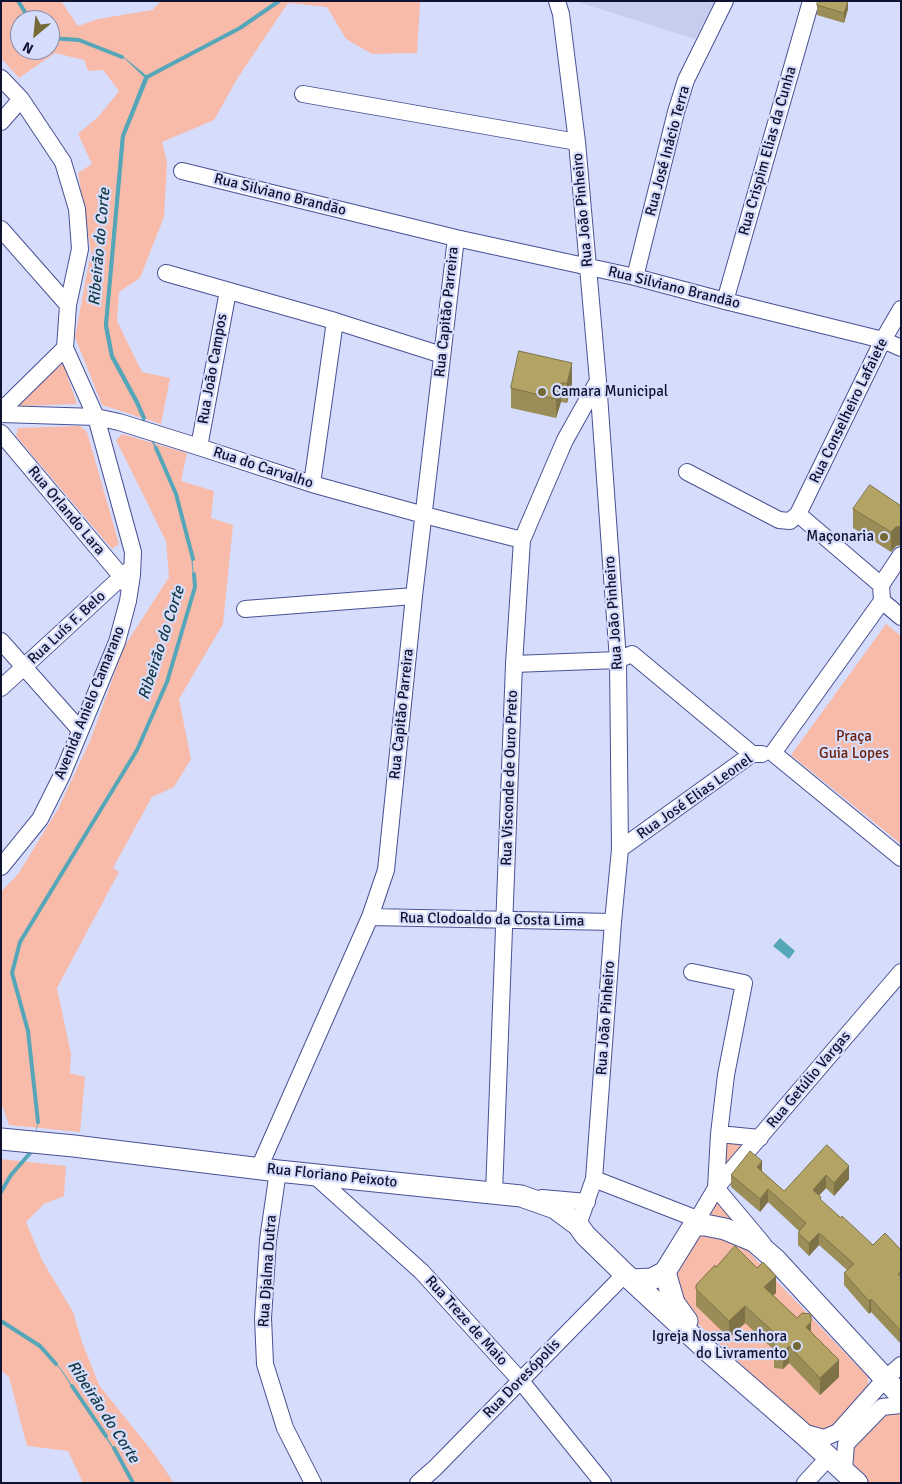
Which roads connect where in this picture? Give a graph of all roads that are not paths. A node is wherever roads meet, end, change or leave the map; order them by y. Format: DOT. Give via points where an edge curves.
graph roads {
  1 [pos="557,1"];
  2 [pos="725,1"];
  3 [pos="811,1"];
  4 [pos="1,78"];
  5 [pos="303,94"];
  6 [pos="21,99"];
  7 [pos="1,122"];
  8 [pos="577,142"];
  9 [pos="182,171"];
  10 [pos="1,228"];
  11 [pos="456,238"];
  12 [pos="588,266"];
  13 [pos="166,273"];
  14 [pos="635,277"];
  15 [pos="228,291"];
  16 [pos="725,301"];
  17 [pos="68,305"];
  18 [pos="901,308"];
  19 [pos="335,321"];
  20 [pos="883,340"];
  21 [pos="65,348"];
  22 [pos="901,348"];
  23 [pos="442,354"];
  24 [pos="598,381"];
  25 [pos="1,412"];
  26 [pos="96,416"];
  27 [pos="1,433"];
  28 [pos="199,447"];
  29 [pos="687,472"];
  30 [pos="312,484"];
  31 [pos="798,514"];
  32 [pos="424,515"];
  33 [pos="522,540"];
  34 [pos="901,555"];
  35 [pos="128,578"];
  36 [pos="881,593"];
  37 [pos="414,596"];
  38 [pos="245,609"];
  39 [pos="901,617"];
  40 [pos="1,642"];
  41 [pos="618,660"];
  42 [pos="514,664"];
  43 [pos="24,667"];
  44 [pos="1,688"];
  45 [pos="80,730"];
  46 [pos="773,753"];
  47 [pos="752,754"];
  48 [pos="620,849"];
  49 [pos="901,858"];
  50 [pos="3,861"];
  51 [pos="370,917"];
  52 [pos="505,920"];
  53 [pos="613,922"];
  54 [pos="692,972"];
  55 [pos="901,972"];
  56 [pos="719,1134"];
  57 [pos="1,1138"];
  58 [pos="760,1138"];
  59 [pos="269,1169"];
  60 [pos="313,1174"];
  61 [pos="594,1179"];
  62 [pos="716,1188"];
  63 [pos="494,1193"];
  64 [pos="576,1211"];
  65 [pos="695,1222"];
  66 [pos="776,1260"];
  67 [pos="665,1272"];
  68 [pos="628,1277"];
  69 [pos="708,1351"];
  70 [pos="901,1365"];
  71 [pos="885,1379"];
  72 [pos="520,1380"];
  73 [pos="901,1396"];
  74 [pos="901,1405"];
  75 [pos="840,1461"];
  76 [pos="313,1483"];
  77 [pos="418,1483"];
  78 [pos="603,1483"];
  79 [pos="805,1483"];
  1 -- 8 [label="street, Rua João Pinheiro"];
  2 -- 14 [label="street, Rua José Inácio Terra" via="686,80"];
  3 -- 16 [label="street, Rua Crispim Elias da Cunha"];
  4 -- 6 [label="street, Avenida Anielo Camarano"];
  5 -- 8 [label="street"];
  6 -- 7 [label="street"];
  6 -- 17 [label="street, Avenida Anielo Camarano" via="62,162 77,209 80,249"];
  8 -- 12 [label="street, Rua João Pinheiro"];
  9 -- 11 [label="street, Rua Silviano Brandão"];
  10 -- 17 [label="street"];
  11 -- 12 [label="street, Rua Silviano Brandão"];
  11 -- 23 [label="street, Rua Capitão Parreira"];
  12 -- 14 [label="street, Rua Silviano Brandão"];
  12 -- 24 [label="street, Rua João Pinheiro"];
  13 -- 15 [label="street"];
  14 -- 16 [label="street, Rua Silviano Brandão"];
  15 -- 19 [label="street"];
  15 -- 28 [label="street, Rua João Campos"];
  16 -- 20 [label="street, Rua Silviano Brandão"];
  17 -- 21 [label="street, Avenida Anielo Camarano"];
  18 -- 20 [label="street, Rua Conselheiro Lafaiete"];
  19 -- 23 [label="street"];
  19 -- 30 [label="street"];
  20 -- 22 [label="street, Rua Silviano Brandão"];
  20 -- 31 [label="street, Rua Conselheiro Lafaiete"];
  21 -- 25 [label="street"];
  21 -- 26 [label="street, Avenida Anielo Camarano"];
  23 -- 32 [label="street, Rua Capitão Parreira"];
  24 -- 33 [label="street, Rua Visconde de Ouro Preto" via="565,440"];
  24 -- 41 [label="street, Rua João Pinheiro"];
  25 -- 26 [label="street, Rua do Carvalho"];
  26 -- 28 [label="street, Rua do Carvalho"];
  26 -- 35 [label="street, Avenida Anielo Camarano" via="133,552"];
  27 -- 35 [label="street, Rua Orlando Lara"];
  28 -- 30 [label="street, Rua do Carvalho"];
  29 -- 31 [label="street" via="779,520 790,521"];
  30 -- 32 [label="street, Rua do Carvalho"];
  31 -- 36 [label="street"];
  32 -- 33 [label="street, Rua do Carvalho"];
  32 -- 37 [label="street, Rua Capitão Parreira"];
  33 -- 42 [label="street, Rua Visconde de Ouro Preto"];
  34 -- 36 [label="street"];
  35 -- 43 [label="street, Rua Luís F. Belo"];
  35 -- 45 [label="street, Avenida Anielo Camarano" via="117,642"];
  36 -- 39 [label="street"];
  36 -- 46 [label="street"];
  37 -- 38 [label="street"];
  37 -- 51 [label="street, Rua Capitão Parreira" via="386,870"];
  40 -- 43 [label="street"];
  41 -- 42 [label="street"];
  41 -- 47 [label="street" via="632,654"];
  41 -- 48 [label="street, Rua João Pinheiro"];
  42 -- 52 [label="street, Rua Visconde de Ouro Preto"];
  43 -- 44 [label="street, Rua Luís F. Belo"];
  43 -- 45 [label="street"];
  45 -- 50 [label="street, Avenida Anielo Camarano" via="40,819"];
  46 -- 47 [label="street, Rua José Elias Leonel"];
  46 -- 49 [label="street"];
  47 -- 48 [label="street, Rua José Elias Leonel"];
  48 -- 53 [label="street, Rua João Pinheiro"];
  51 -- 52 [label="street, Rua Clodoaldo da Costa Lima"];
  51 -- 59 [label="street, Rua Capitão Parreira"];
  52 -- 53 [label="street, Rua Clodoaldo da Costa Lima"];
  52 -- 63 [label="street, Rua Visconde de Ouro Preto"];
  53 -- 61 [label="street, Rua João Pinheiro"];
  54 -- 56 [label="street" via="744,983 726,1075"];
  55 -- 58 [label="street, Rua Getúlio Vargas"];
  56 -- 58 [label="street"];
  56 -- 62 [label="street"];
  57 -- 59 [label="main road, Rua Floriano Peixoto"];
  58 -- 62 [label="street, Rua Getúlio Vargas"];
  59 -- 60 [label="main road, Rua Floriano Peixoto"];
  59 -- 76 [label="street, Rua Djalma Dutra" via="263,1318 265,1364 285,1428"];
  60 -- 63 [label="main road, Rua Floriano Peixoto"];
  60 -- 72 [label="street, Rua Treze de Maio" via="422,1272"];
  61 -- 64 [label="street, Rua João Pinheiro"];
  61 -- 65 [label="street"];
  62 -- 65 [label="street, Rua Getúlio Vargas"];
  62 -- 66 [label="street"];
  63 -- 64 [label="main road, Rua Floriano Peixoto" via="521,1196 555,1208"];
  64 -- 68 [label="main road, Rua Floriano Peixoto" via="585,1236"];
  65 -- 66 [label="main road" via="725,1228 754,1241"];
  65 -- 67 [label="main road"];
  66 -- 71 [label="main road"];
  67 -- 68 [label="main road" via="652,1279"];
  67 -- 69 [label="main road" via="674,1303"];
  68 -- 69 [label="main road, Rua Floriano Peixoto"];
  68 -- 72 [label="street, Rua Doresópolis"];
  69 -- 75 [label="main road" via="801,1432"];
  70 -- 71 [label="street"];
  71 -- 73 [label="main road"];
  71 -- 75 [label="street" via="838,1432"];
  72 -- 77 [label="street, Rua Doresópolis"];
  72 -- 78 [label="street, Rua Treze de Maio"];
  74 -- 75 [label="street" via="882,1407 846,1444"];
  75 -- 79 [label="street"];
}
